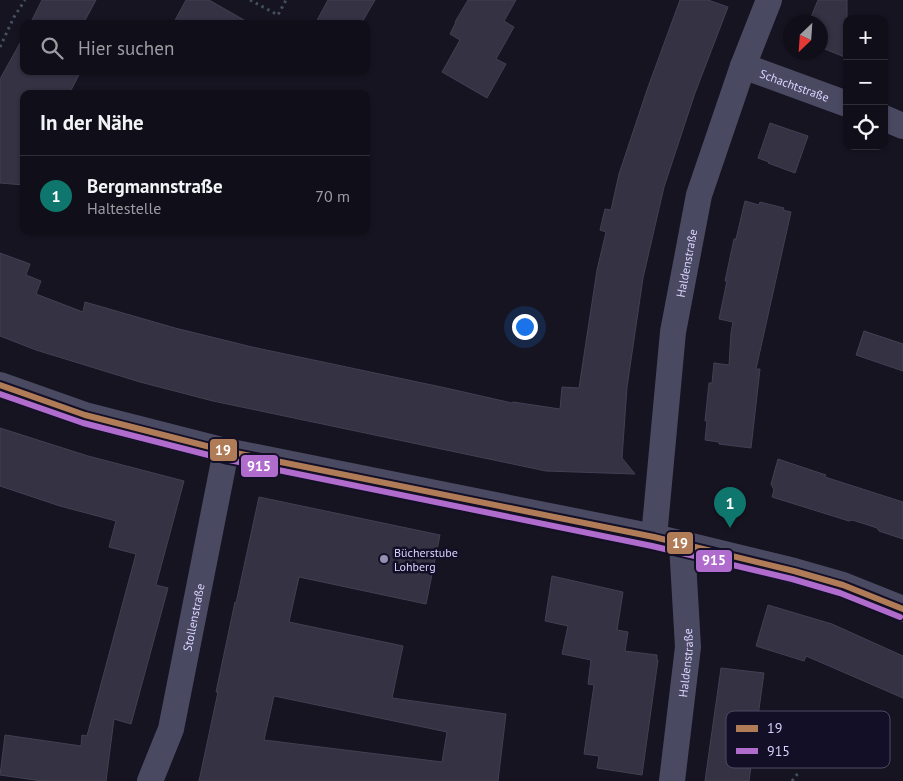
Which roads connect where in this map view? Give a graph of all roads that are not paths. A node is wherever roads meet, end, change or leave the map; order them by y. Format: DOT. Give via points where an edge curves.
graph roads {
  1 [pos="769,0"];
  2 [pos="743,66"];
  3 [pos="843,103"];
  4 [pos="888,120"];
  5 [pos="903,126"];
  6 [pos="0,385"];
  7 [pos="226,451"];
  8 [pos="654,537"];
  9 [pos="682,544"];
  10 [pos="903,609"];
  11 [pos="150,781"];
  12 [pos="672,781"];
  1 -- 2 [label="street, Haldenstraße"];
  2 -- 3 [label="street, Schachtstraße"];
  2 -- 8 [label="street, Haldenstraße" via="699,195 673,332"];
  4 -- 5 [label="street"];
  6 -- 7 [label="street" via="85,415"];
  7 -- 8 [label="street"];
  7 -- 11 [label="street, Stollenstraße" via="171,729"];
  8 -- 9 [label="street"];
  9 -- 10 [label="street" via="843,584"];
  9 -- 12 [label="street, Haldenstraße" via="688,647"];
}
